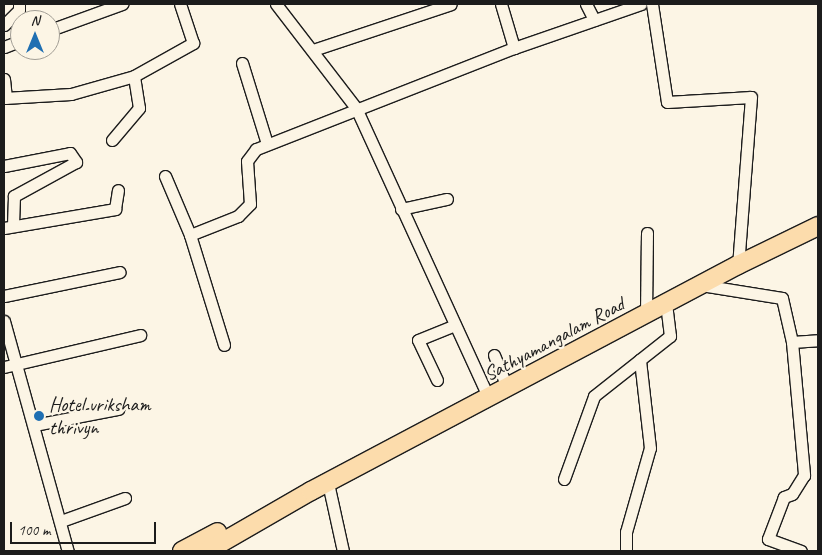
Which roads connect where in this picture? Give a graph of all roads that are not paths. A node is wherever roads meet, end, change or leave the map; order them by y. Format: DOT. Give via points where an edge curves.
graph roads {
  1 [pos="18,4"];
  2 [pos="122,4"];
  3 [pos="180,4"];
  4 [pos="276,4"];
  5 [pos="451,4"];
  6 [pos="501,4"];
  7 [pos="586,4"];
  8 [pos="641,4"];
  9 [pos="652,4"];
  10 [pos="594,20"];
  11 [pos="4,25"];
  12 [pos="60,26"];
  13 [pos="514,48"];
  14 [pos="313,50"];
  15 [pos="242,63"];
  16 [pos="134,76"];
  17 [pos="4,79"];
  18 [pos="5,98"];
  19 [pos="356,108"];
  20 [pos="112,140"];
  21 [pos="267,144"];
  22 [pos="4,166"];
  23 [pos="165,176"];
  24 [pos="118,190"];
  25 [pos="448,199"];
  26 [pos="401,209"];
  27 [pos="818,226"];
  28 [pos="8,227"];
  29 [pos="647,233"];
  30 [pos="190,234"];
  31 [pos="738,265"];
  32 [pos="120,272"];
  33 [pos="700,285"];
  34 [pos="4,296"];
  35 [pos="666,304"];
  36 [pos="646,314"];
  37 [pos="4,321"];
  38 [pos="455,325"];
  39 [pos="140,335"];
  40 [pos="818,340"];
  41 [pos="792,342"];
  42 [pos="224,345"];
  43 [pos="494,355"];
  44 [pos="640,360"];
  45 [pos="16,364"];
  46 [pos="4,367"];
  47 [pos="437,380"];
  48 [pos="507,388"];
  49 [pos="489,398"];
  50 [pos="118,409"];
  51 [pos="34,425"];
  52 [pos="564,479"];
  53 [pos="328,483"];
  54 [pos="311,491"];
  55 [pos="125,498"];
  56 [pos="61,521"];
  57 [pos="68,551"];
  58 [pos="182,551"];
  59 [pos="207,551"];
  60 [pos="343,551"];
  61 [pos="626,551"];
  62 [pos="801,551"];
  1 -- 11 [label="street" via="19,10"];
  2 -- 12 [label="street"];
  3 -- 16 [label="street" via="193,43"];
  4 -- 14 [label="street"];
  5 -- 14 [label="street"];
  6 -- 13 [label="street"];
  7 -- 10 [label="street"];
  8 -- 10 [label="street"];
  9 -- 31 [label="street" via="667,102 752,97"];
  10 -- 13 [label="street"];
  13 -- 19 [label="street"];
  14 -- 19 [label="street"];
  15 -- 21 [label="street"];
  16 -- 18 [label="street" via="71,94"];
  16 -- 20 [label="street" via="139,108"];
  17 -- 18 [label="street"];
  19 -- 21 [label="street"];
  19 -- 26 [label="street"];
  21 -- 30 [label="street" via="256,149 247,161 250,204 238,216"];
  22 -- 28 [label="street" via="70,153 76,162 14,196"];
  23 -- 30 [label="street"];
  24 -- 28 [label="street" via="116,209"];
  25 -- 26 [label="street"];
  26 -- 38 [label="street"];
  27 -- 31 [label="highway, Sathyamangalam Road"];
  29 -- 36 [label="street"];
  30 -- 42 [label="street"];
  31 -- 33 [label="highway, Sathyamangalam Road"];
  32 -- 34 [label="street"];
  33 -- 35 [label="highway, Sathyamangalam Road"];
  33 -- 41 [label="street" via="782,298"];
  35 -- 36 [label="highway, Sathyamangalam Road"];
  35 -- 44 [label="street" via="670,336"];
  36 -- 48 [label="highway, Sathyamangalam Road"];
  37 -- 45 [label="street"];
  38 -- 47 [label="street" via="418,340"];
  38 -- 49 [label="street"];
  39 -- 45 [label="street"];
  40 -- 41 [label="street"];
  41 -- 62 [label="street" via="804,475 792,494 784,497 768,539"];
  43 -- 48 [label="street"];
  44 -- 52 [label="street" via="594,396"];
  44 -- 61 [label="street" via="650,448 626,532"];
  45 -- 46 [label="street"];
  45 -- 51 [label="street"];
  48 -- 49 [label="highway, Sathyamangalam Road"];
  49 -- 53 [label="highway, Sathyamangalam Road"];
  50 -- 51 [label="street"];
  51 -- 56 [label="street"];
  53 -- 54 [label="highway, Sathyamangalam Road"];
  53 -- 60 [label="street"];
  54 -- 58 [label="highway, Sathyamangalam Road" via="245,517"];
  54 -- 59 [label="highway, Sathyamangalam Road"];
  55 -- 56 [label="street"];
  56 -- 57 [label="street"];
}
